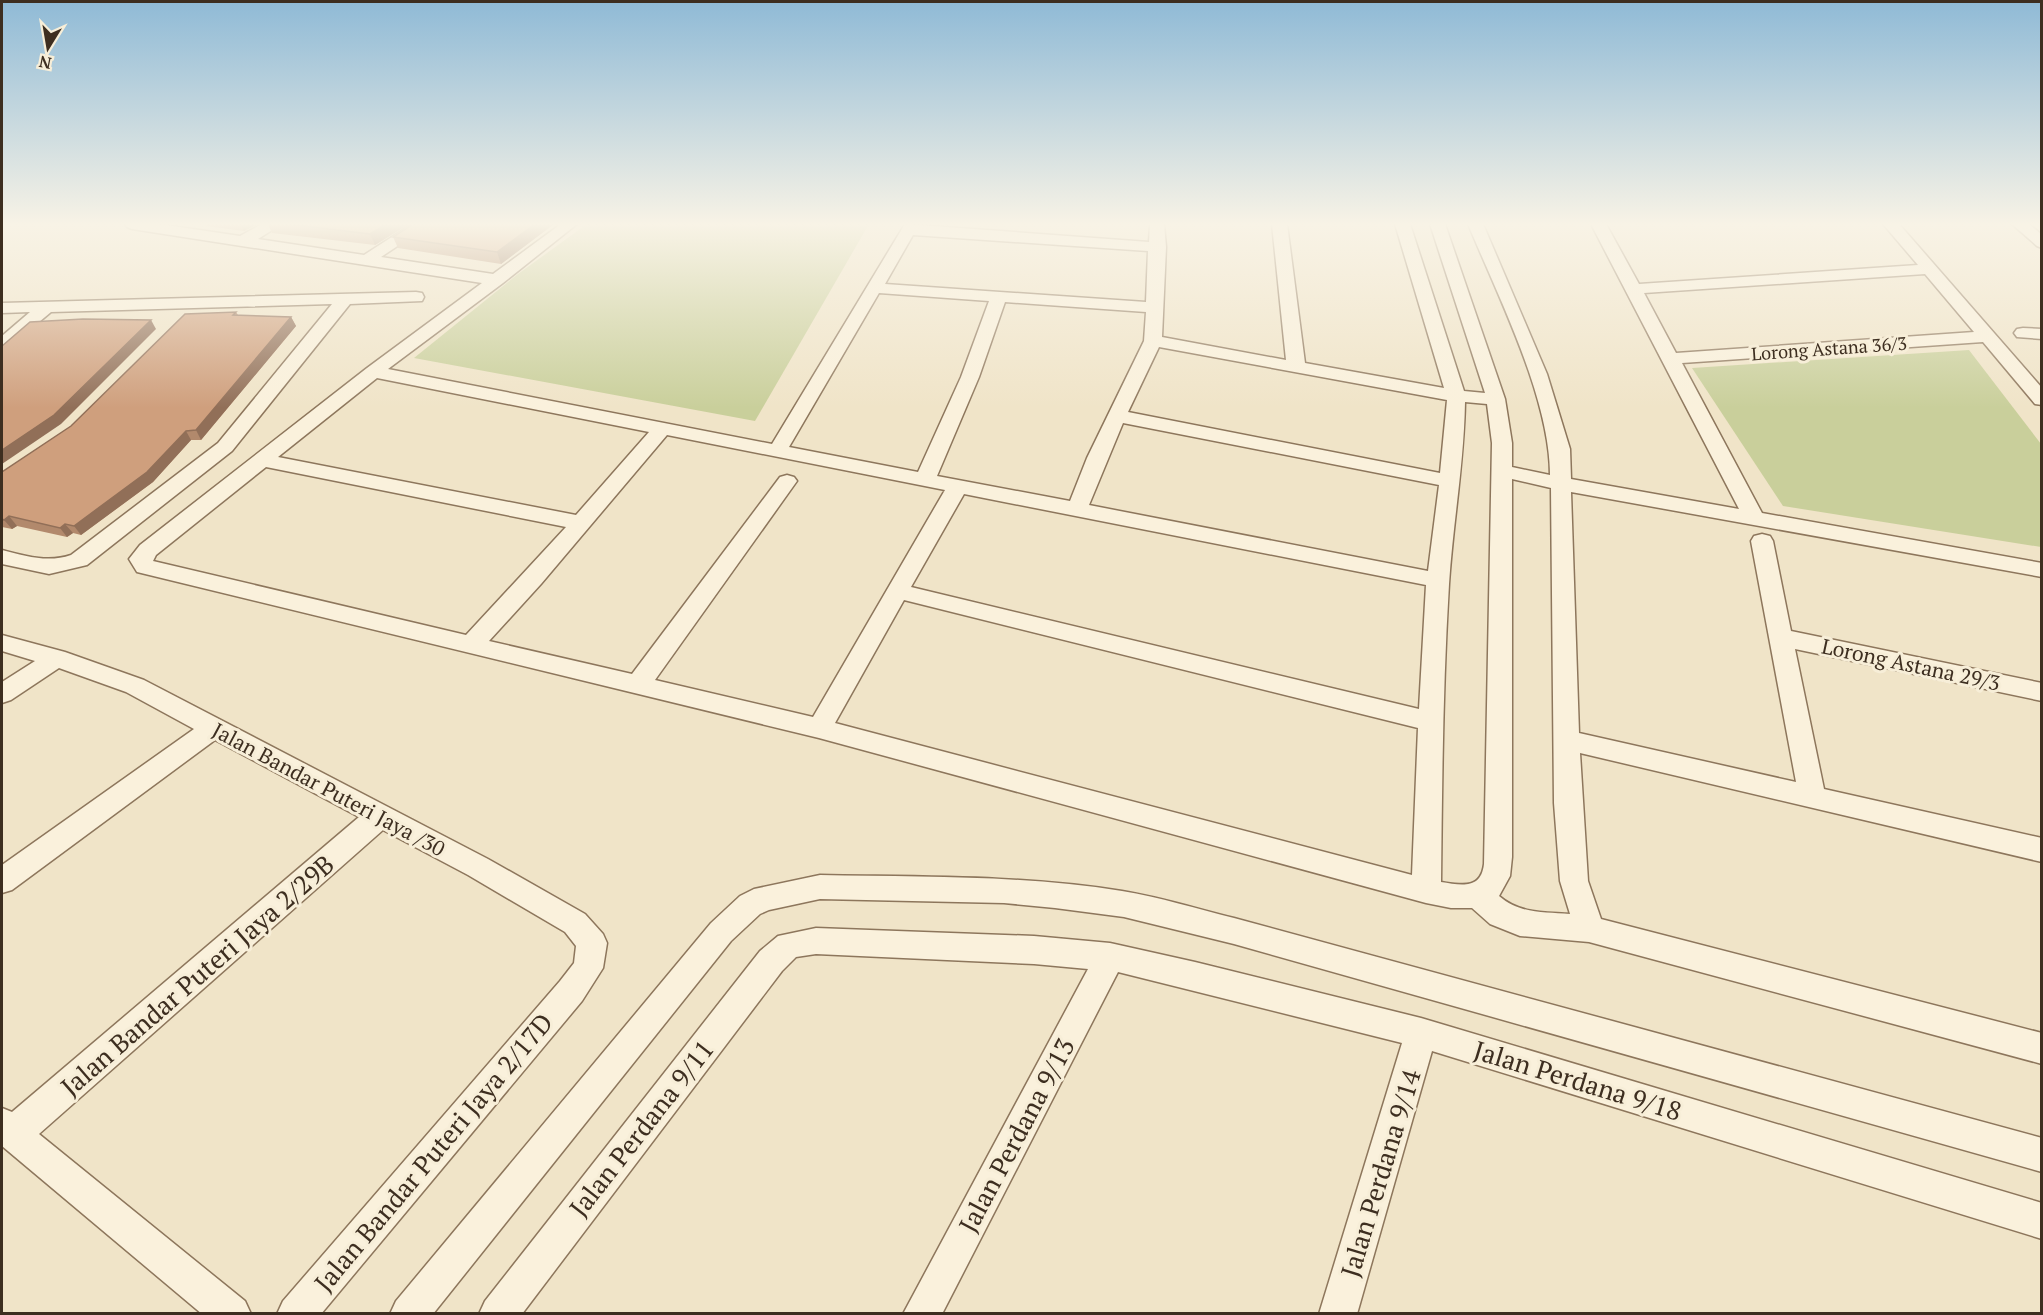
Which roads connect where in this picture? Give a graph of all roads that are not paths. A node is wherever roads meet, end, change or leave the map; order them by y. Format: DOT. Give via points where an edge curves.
graph roads {
  1 [pos="490,285"];
  2 [pos="875,285"];
  3 [pos="1157,285"];
  4 [pos="1287,285"];
  5 [pos="1422,285"];
  6 [pos="1458,285"];
  7 [pos="1501,285"];
  8 [pos="1632,285"];
  9 [pos="1688,285"];
  10 [pos="1944,285"];
  11 [pos="873,288"];
  12 [pos="1634,289"];
  13 [pos="416,297"];
  14 [pos="999,297"];
  15 [pos="345,299"];
  16 [pos="194,304"];
  17 [pos="2,308"];
  18 [pos="45,308"];
  19 [pos="1156,308"];
  20 [pos="178,321"];
  21 [pos="2023,333"];
  22 [pos="2042,334"];
  23 [pos="1988,336"];
  24 [pos="1153,341"];
  25 [pos="2,344"];
  26 [pos="1670,359"];
  27 [pos="1296,367"];
  28 [pos="373,372"];
  29 [pos="1456,396"];
  30 [pos="1496,399"];
  31 [pos="2042,400"];
  32 [pos="1117,416"];
  33 [pos="663,428"];
  34 [pos="777,451"];
  35 [pos="262,460"];
  36 [pos="199,467"];
  37 [pos="1502,471"];
  38 [pos="241,476"];
  39 [pos="925,480"];
  40 [pos="787,481"];
  41 [pos="1450,481"];
  42 [pos="1562,484"];
  43 [pos="958,486"];
  44 [pos="1077,509"];
  45 [pos="581,523"];
  46 [pos="1758,530"];
  47 [pos="2,557"];
  48 [pos="2042,570"];
  49 [pos="1438,580"];
  50 [pos="897,591"];
  51 [pos="1780,637"];
  52 [pos="2,644"];
  53 [pos="472,644"];
  54 [pos="57,658"];
  55 [pos="638,685"];
  56 [pos="2042,692"];
  57 [pos="2,694"];
  58 [pos="1431,722"];
  59 [pos="213,728"];
  60 [pos="819,728"];
  61 [pos="1567,740"];
  62 [pos="1812,797"];
  63 [pos="380,816"];
  64 [pos="2042,850"];
  65 [pos="2,881"];
  66 [pos="1426,891"];
  67 [pos="1477,895"];
  68 [pos="1590,929"];
  69 [pos="789,945"];
  70 [pos="1110,957"];
  71 [pos="571,991"];
  72 [pos="1421,1033"];
  73 [pos="2042,1049"];
  74 [pos="7,1129"];
  75 [pos="2042,1155"];
  76 [pos="2042,1221"];
  77 [pos="232,1314"];
  78 [pos="296,1314"];
  79 [pos="409,1314"];
  80 [pos="498,1314"];
  81 [pos="922,1314"];
  82 [pos="1338,1314"];
  1 -- 28 [label="street"];
  2 -- 11 [label="street"];
  3 -- 19 [label="street"];
  4 -- 27 [label="street"];
  5 -- 29 [label="street"];
  6 -- 30 [label="street"];
  7 -- 42 [label="street" via="1538,374 1560,449"];
  8 -- 12 [label="street"];
  9 -- 12 [label="street"];
  10 -- 23 [label="street"];
  11 -- 14 [label="street"];
  11 -- 34 [label="street"];
  12 -- 26 [label="street"];
  13 -- 15 [label="street"];
  14 -- 19 [label="street"];
  14 -- 39 [label="street" via="970,377"];
  15 -- 16 [label="street"];
  15 -- 36 [label="street" via="239,431"];
  16 -- 18 [label="street"];
  16 -- 20 [label="street"];
  17 -- 18 [label="street"];
  18 -- 25 [label="street"];
  19 -- 24 [label="street"];
  21 -- 22 [label="street"];
  23 -- 26 [label="street, Lorong Astana 36/3"];
  23 -- 31 [label="street"];
  24 -- 27 [label="street"];
  24 -- 32 [label="street"];
  26 -- 46 [label="street"];
  27 -- 29 [label="street"];
  28 -- 33 [label="street"];
  28 -- 35 [label="street"];
  29 -- 30 [label="street"];
  29 -- 41 [label="street"];
  30 -- 37 [label="street"];
  32 -- 41 [label="street"];
  32 -- 44 [label="street"];
  33 -- 34 [label="street"];
  33 -- 45 [label="street"];
  34 -- 39 [label="street"];
  35 -- 38 [label="street"];
  35 -- 45 [label="street"];
  36 -- 38 [label="street"];
  36 -- 47 [label="street" via="79,560 47,568"];
  37 -- 42 [label="street"];
  37 -- 67 [label="street" via="1499,839 1496,874 1491,886"];
  38 -- 53 [label="street" via="148,550 140,559 145,567"];
  39 -- 43 [label="street"];
  40 -- 55 [label="street"];
  41 -- 49 [label="street"];
  42 -- 46 [label="street"];
  42 -- 61 [label="street"];
  43 -- 44 [label="street"];
  43 -- 50 [label="street"];
  44 -- 49 [label="street"];
  45 -- 53 [label="street"];
  46 -- 48 [label="street"];
  46 -- 51 [label="street"];
  49 -- 58 [label="street"];
  50 -- 58 [label="street"];
  50 -- 60 [label="street"];
  51 -- 56 [label="street, Lorong Astana 29/3"];
  51 -- 62 [label="street"];
  52 -- 54 [label="street, Jalan Bandar Puteri Jaya /30"];
  53 -- 55 [label="street"];
  54 -- 57 [label="street"];
  54 -- 59 [label="street, Jalan Bandar Puteri Jaya /30" via="135,686"];
  55 -- 60 [label="street"];
  58 -- 66 [label="street"];
  59 -- 63 [label="street, Jalan Bandar Puteri Jaya /30"];
  59 -- 65 [label="street"];
  60 -- 66 [label="street"];
  61 -- 62 [label="street"];
  61 -- 68 [label="street" via="1574,881"];
  62 -- 64 [label="street"];
  63 -- 71 [label="street, Jalan Bandar Puteri Jaya /30" via="575,924 592,943 588,969"];
  63 -- 74 [label="street, Jalan Bandar Puteri Jaya 2/29B"];
  66 -- 67 [label="street"];
  67 -- 68 [label="street" via="1500,915 1520,923"];
  68 -- 73 [label="street"];
  69 -- 70 [label="street, Jalan Perdana 9/18" via="816,941"];
  69 -- 80 [label="street, Jalan Perdana 9/11" via="771,961"];
  70 -- 72 [label="street, Jalan Perdana 9/18"];
  70 -- 81 [label="street, Jalan Perdana 9/13"];
  71 -- 78 [label="street, Jalan Bandar Puteri Jaya 2/17D"];
  72 -- 76 [label="street, Jalan Perdana 9/18"];
  72 -- 82 [label="street, Jalan Perdana 9/14"];
  74 -- 77 [label="street"];
  75 -- 79 [label="street" via="1269,940 1124,904 1004,891 820,887 764,898 750,905 721,932"];
}
